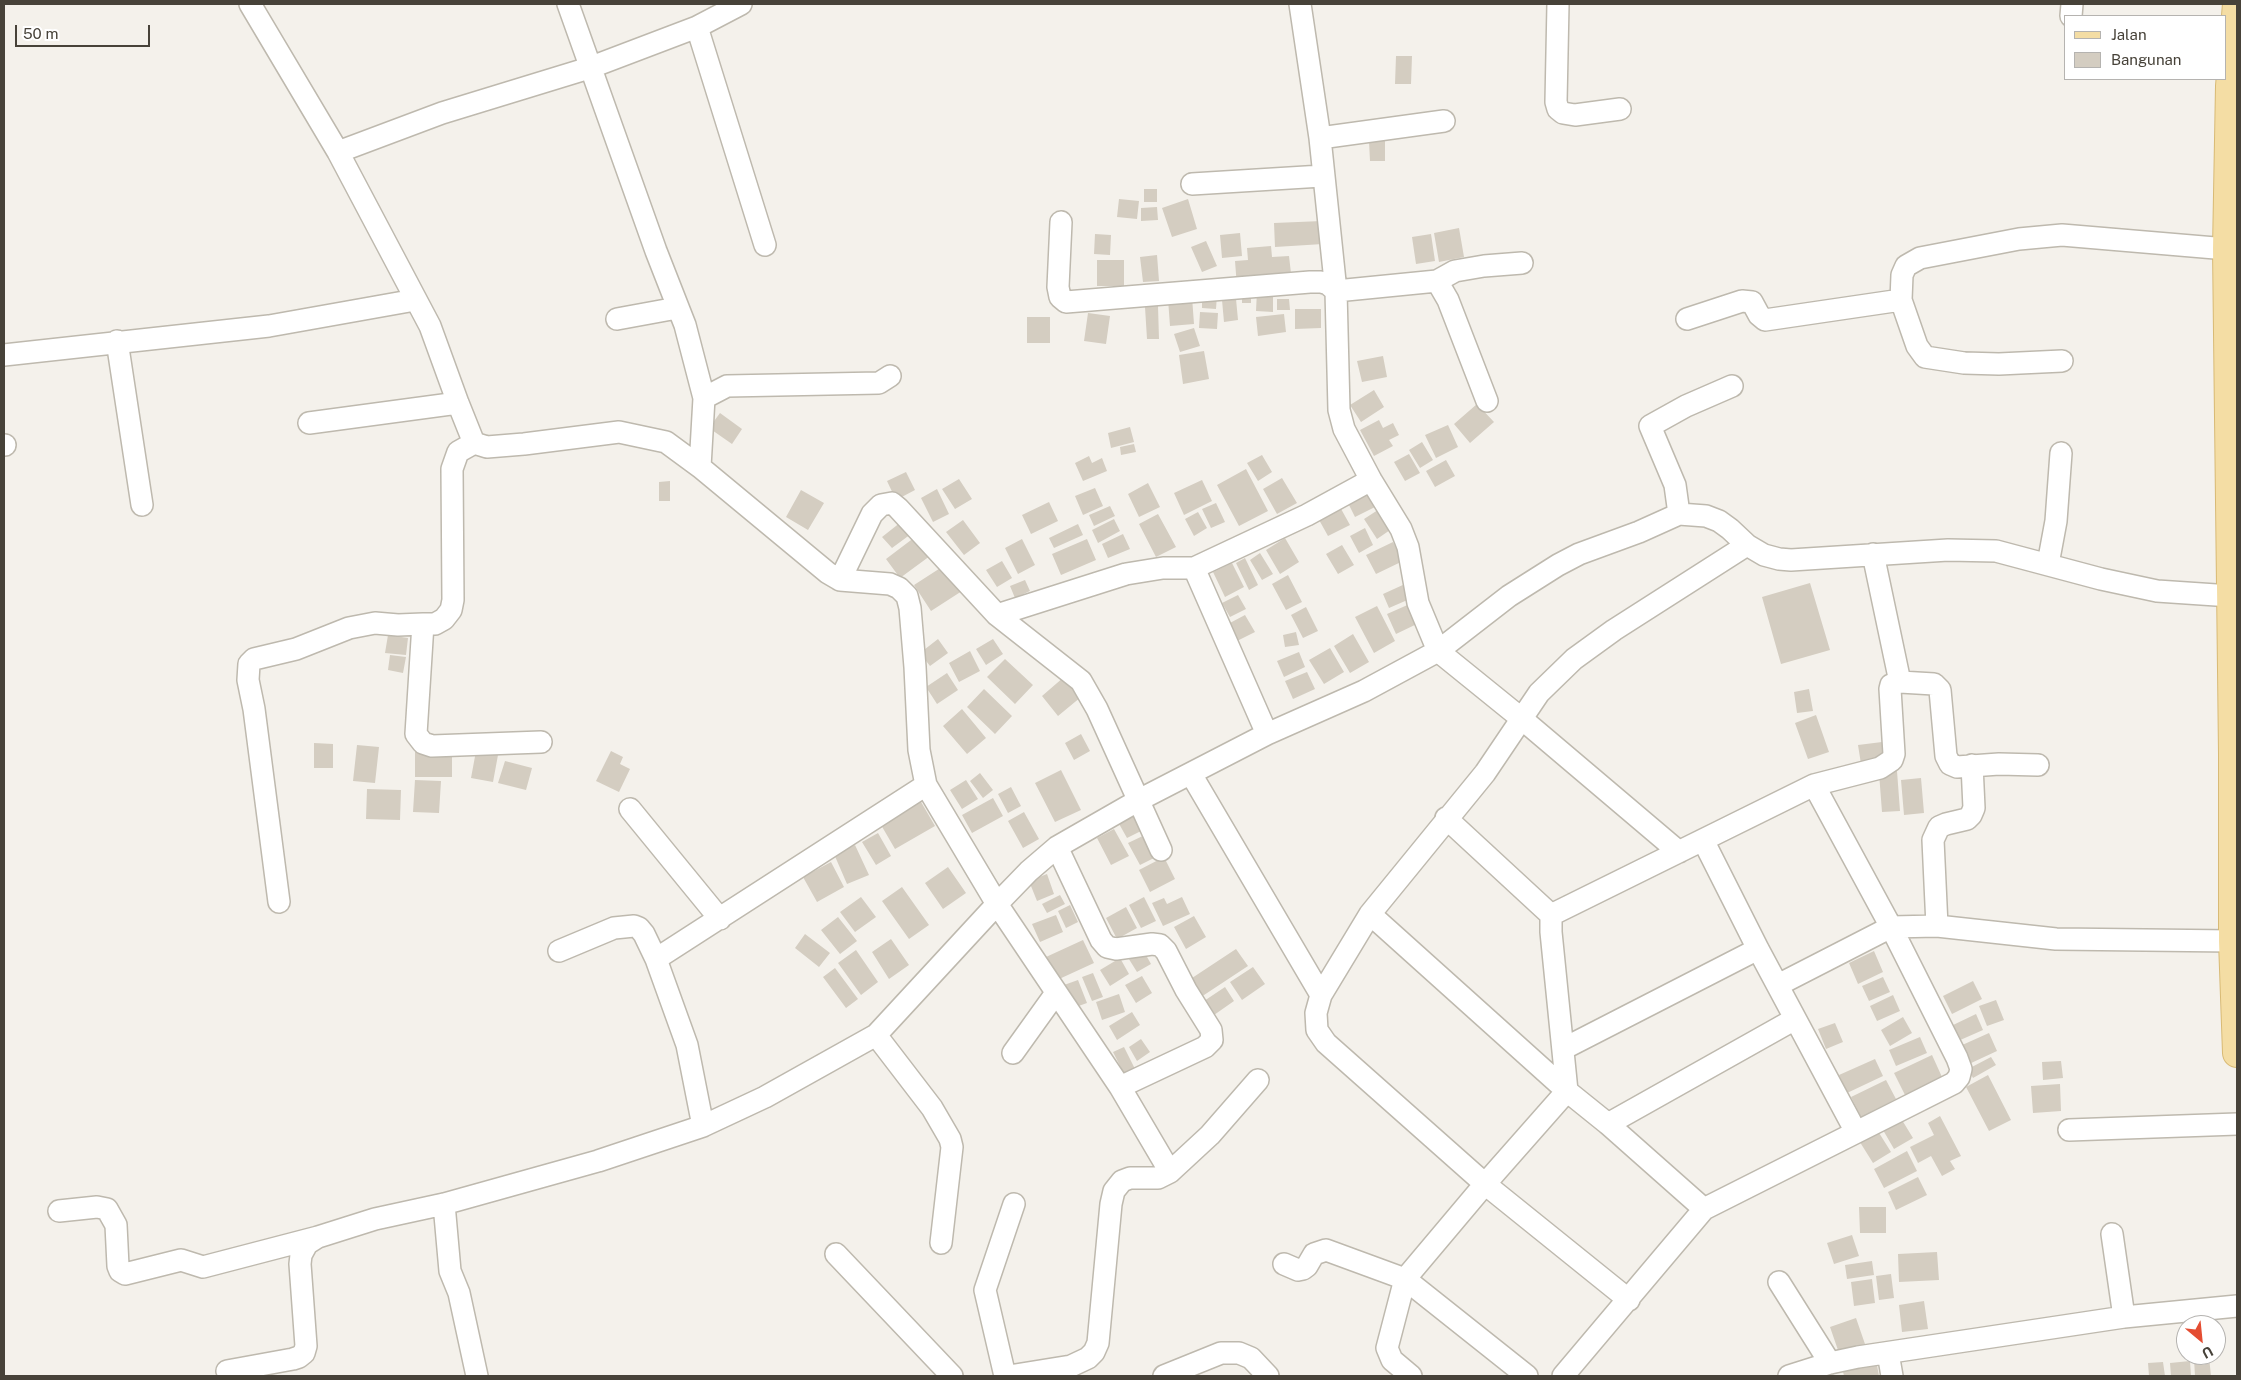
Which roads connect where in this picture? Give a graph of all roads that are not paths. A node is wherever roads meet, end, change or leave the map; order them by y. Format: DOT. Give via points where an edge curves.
graph roads {
  1 [pos="250,4"];
  2 [pos="568,4"];
  3 [pos="741,4"];
  4 [pos="1300,4"];
  5 [pos="1558,4"];
  6 [pos="2237,4"];
  7 [pos="697,27"];
  8 [pos="589,68"];
  9 [pos="2234,86"];
  10 [pos="1620,109"];
  11 [pos="1444,121"];
  12 [pos="1320,138"];
  13 [pos="338,152"];
  14 [pos="1322,176"];
  15 [pos="1192,184"];
  16 [pos="1061,222"];
  17 [pos="765,245"];
  18 [pos="2227,249"];
  19 [pos="1522,263"];
  20 [pos="1437,281"];
  21 [pos="1336,292"];
  22 [pos="415,300"];
  23 [pos="1901,300"];
  24 [pos="677,308"];
  25 [pos="617,319"];
  26 [pos="1686,319"];
  27 [pos="116,341"];
  28 [pos="4,355"];
  29 [pos="2062,360"];
  30 [pos="890,376"];
  31 [pos="1732,386"];
  32 [pos="704,398"];
  33 [pos="1487,401"];
  34 [pos="458,403"];
  35 [pos="309,423"];
  36 [pos="474,443"];
  37 [pos="2061,453"];
  38 [pos="700,467"];
  39 [pos="1371,480"];
  40 [pos="142,504"];
  41 [pos="1678,514"];
  42 [pos="1747,545"];
  43 [pos="2233,547"];
  44 [pos="1873,554"];
  45 [pos="2048,564"];
  46 [pos="1194,568"];
  47 [pos="840,580"];
  48 [pos="2231,596"];
  49 [pos="997,615"];
  50 [pos="423,624"];
  51 [pos="1438,651"];
  52 [pos="1900,682"];
  53 [pos="1522,719"];
  54 [pos="1267,734"];
  55 [pos="540,742"];
  56 [pos="2235,754"];
  57 [pos="1972,765"];
  58 [pos="2038,765"];
  59 [pos="1191,774"];
  60 [pos="1814,784"];
  61 [pos="926,785"];
  62 [pos="1138,800"];
  63 [pos="630,809"];
  64 [pos="1446,818"];
  65 [pos="1703,840"];
  66 [pos="1057,847"];
  67 [pos="1161,850"];
  68 [pos="1679,852"];
  69 [pos="2235,895"];
  70 [pos="279,902"];
  71 [pos="996,904"];
  72 [pos="1370,914"];
  73 [pos="1551,915"];
  74 [pos="720,919"];
  75 [pos="1937,926"];
  76 [pos="1891,927"];
  77 [pos="2233,941"];
  78 [pos="1758,949"];
  79 [pos="559,951"];
  80 [pos="656,959"];
  81 [pos="1778,985"];
  82 [pos="1056,993"];
  83 [pos="1321,995"];
  84 [pos="1795,1019"];
  85 [pos="876,1035"];
  86 [pos="1563,1049"];
  87 [pos="1013,1052"];
  88 [pos="2237,1053"];
  89 [pos="1258,1080"];
  90 [pos="1120,1087"];
  91 [pos="1567,1091"];
  92 [pos="1608,1124"];
  93 [pos="2237,1124"];
  94 [pos="703,1126"];
  95 [pos="2069,1130"];
  96 [pos="1856,1132"];
  97 [pos="1170,1172"];
  98 [pos="1485,1184"];
  99 [pos="444,1204"];
  100 [pos="1014,1204"];
  101 [pos="1704,1208"];
  102 [pos="59,1211"];
  103 [pos="2112,1234"];
  104 [pos="318,1237"];
  105 [pos="941,1243"];
  106 [pos="836,1254"];
  107 [pos="1284,1264"];
  108 [pos="1406,1279"];
  109 [pos="1779,1282"];
  110 [pos="1629,1300"];
  111 [pos="2237,1306"];
  112 [pos="2124,1317"];
  113 [pos="1888,1353"];
  114 [pos="1830,1363"];
  115 [pos="227,1371"];
  116 [pos="1071,1371"];
  117 [pos="1399,1373"];
  118 [pos="478,1376"];
  119 [pos="952,1376"];
  120 [pos="1007,1376"];
  121 [pos="1168,1376"];
  122 [pos="1268,1376"];
  123 [pos="1527,1376"];
  124 [pos="1563,1376"];
  125 [pos="1789,1376"];
  126 [pos="1892,1376"];
  1 -- 13 [label="street"];
  2 -- 8 [label="street"];
  3 -- 7 [label="street"];
  4 -- 12 [label="street"];
  5 -- 10 [label="street" via="1558,109 1575,114"];
  6 -- 9 [label="main road"];
  7 -- 8 [label="street"];
  7 -- 17 [label="street"];
  8 -- 13 [label="street" via="442,113"];
  8 -- 24 [label="street"];
  9 -- 18 [label="main road"];
  11 -- 12 [label="street"];
  12 -- 14 [label="street"];
  13 -- 22 [label="street"];
  14 -- 15 [label="street"];
  14 -- 21 [label="street"];
  16 -- 21 [label="street" via="1058,287 1060,297 1066,302 1316,282 1328,284"];
  18 -- 23 [label="street" via="2062,235 2019,239 1911,262 1902,275"];
  18 -- 43 [label="main road"];
  19 -- 20 [label="street" via="1455,271"];
  20 -- 21 [label="street"];
  20 -- 33 [label="street" via="1448,300"];
  21 -- 39 [label="street" via="1339,410 1344,429"];
  22 -- 27 [label="street" via="269,326"];
  22 -- 34 [label="street" via="430,326"];
  23 -- 26 [label="street" via="1766,320 1752,302 1742,301"];
  23 -- 29 [label="street" via="1917,346 1925,357 1999,364"];
  24 -- 25 [label="street"];
  24 -- 32 [label="street" via="685,325"];
  27 -- 28 [label="street"];
  27 -- 40 [label="street"];
  30 -- 32 [label="street" via="879,383 727,386"];
  31 -- 41 [label="street" via="1650,426 1674,485"];
  32 -- 38 [label="street"];
  34 -- 35 [label="street"];
  34 -- 36 [label="street"];
  36 -- 38 [label="street" via="487,447 618,432 666,442"];
  36 -- 50 [label="street" via="458,452 452,469 451,610 436,624"];
  37 -- 45 [label="street" via="2056,521"];
  38 -- 47 [label="street"];
  39 -- 46 [label="street"];
  39 -- 51 [label="street" via="1401,529 1408,547 1418,603"];
  41 -- 42 [label="street" via="1706,516 1719,521"];
  41 -- 51 [label="street" via="1558,565 1509,596"];
  42 -- 44 [label="street" via="1764,555 1791,560"];
  42 -- 53 [label="street" via="1621,625 1574,659 1539,693"];
  43 -- 48 [label="main road"];
  44 -- 45 [label="street" via="1996,551"];
  44 -- 52 [label="street"];
  45 -- 48 [label="street" via="2157,591"];
  46 -- 49 [label="street" via="1163,568 1126,574"];
  46 -- 54 [label="street"];
  47 -- 49 [label="street" via="872,514 881,505 892,503"];
  47 -- 61 [label="street" via="890,584 907,596 919,750"];
  48 -- 56 [label="main road"];
  49 -- 62 [label="street" via="1081,681"];
  50 -- 55 [label="street" via="416,729 423,742 438,746"];
  50 -- 70 [label="street" via="375,623 349,628 296,649 254,659 249,664 248,680"];
  51 -- 53 [label="street"];
  51 -- 54 [label="street" via="1364,691"];
  52 -- 57 [label="street" via="1938,687 1942,694 1946,756 1950,764 1957,767"];
  52 -- 60 [label="street" via="1891,685 1890,689 1892,760 1880,768"];
  53 -- 64 [label="street" via="1485,773"];
  53 -- 68 [label="street"];
  54 -- 59 [label="street"];
  56 -- 69 [label="main road"];
  57 -- 58 [label="street"];
  57 -- 75 [label="street" via="1974,808 1971,815 1939,827 1933,840"];
  59 -- 62 [label="street"];
  59 -- 83 [label="street"];
  60 -- 65 [label="street"];
  60 -- 76 [label="street"];
  61 -- 71 [label="street"];
  61 -- 74 [label="street"];
  62 -- 66 [label="street"];
  62 -- 67 [label="street"];
  63 -- 74 [label="street"];
  64 -- 72 [label="street"];
  64 -- 73 [label="street"];
  65 -- 68 [label="street"];
  65 -- 78 [label="street"];
  66 -- 71 [label="street"];
  66 -- 90 [label="street" via="1101,940 1107,947 1116,949 1160,945 1211,1030 1212,1040 1205,1047"];
  68 -- 73 [label="street"];
  69 -- 77 [label="main road"];
  71 -- 82 [label="street"];
  71 -- 85 [label="street"];
  72 -- 83 [label="street"];
  72 -- 91 [label="street"];
  73 -- 86 [label="street"];
  74 -- 80 [label="street"];
  75 -- 76 [label="street"];
  75 -- 77 [label="street" via="2056,939"];
  76 -- 81 [label="street"];
  76 -- 96 [label="street" via="1961,1069 1954,1083"];
  77 -- 88 [label="main road"];
  78 -- 81 [label="street"];
  78 -- 86 [label="street"];
  79 -- 80 [label="street" via="614,928 634,926 644,934"];
  80 -- 94 [label="street" via="687,1045"];
  81 -- 84 [label="street"];
  82 -- 87 [label="street"];
  82 -- 90 [label="street"];
  83 -- 98 [label="street" via="1316,1013 1317,1030 1326,1042"];
  84 -- 92 [label="street"];
  84 -- 96 [label="street"];
  85 -- 94 [label="street" via="764,1097"];
  85 -- 105 [label="street" via="932,1108 950,1139 952,1147"];
  86 -- 91 [label="street"];
  89 -- 97 [label="street" via="1210,1135"];
  90 -- 97 [label="street"];
  91 -- 92 [label="street"];
  91 -- 98 [label="street"];
  92 -- 101 [label="street"];
  93 -- 95 [label="street"];
  94 -- 99 [label="street" via="598,1161"];
  96 -- 101 [label="street"];
  97 -- 116 [label="street" via="1158,1178 1130,1178 1114,1191 1098,1344 1088,1358"];
  98 -- 108 [label="street"];
  98 -- 110 [label="street"];
  99 -- 104 [label="street" via="374,1219"];
  99 -- 118 [label="street" via="450,1271 459,1293"];
  100 -- 120 [label="street" via="985,1290"];
  101 -- 110 [label="street"];
  102 -- 104 [label="street" via="97,1206 107,1209 116,1224 118,1266 125,1274 181,1260 208,1266"];
  103 -- 112 [label="street"];
  104 -- 115 [label="street" via="307,1244 301,1254 304,1352 299,1358"];
  106 -- 119 [label="street"];
  107 -- 108 [label="street" via="1302,1269 1314,1254 1326,1250"];
  108 -- 117 [label="street" via="1387,1348"];
  108 -- 123 [label="street"];
  109 -- 114 [label="street"];
  110 -- 124 [label="street"];
  111 -- 112 [label="street"];
  112 -- 113 [label="street"];
  113 -- 114 [label="street"];
  113 -- 126 [label="street"];
  114 -- 125 [label="street"];
  116 -- 120 [label="street"];
  121 -- 122 [label="street" via="1221,1353 1239,1353 1251,1358"];
}
